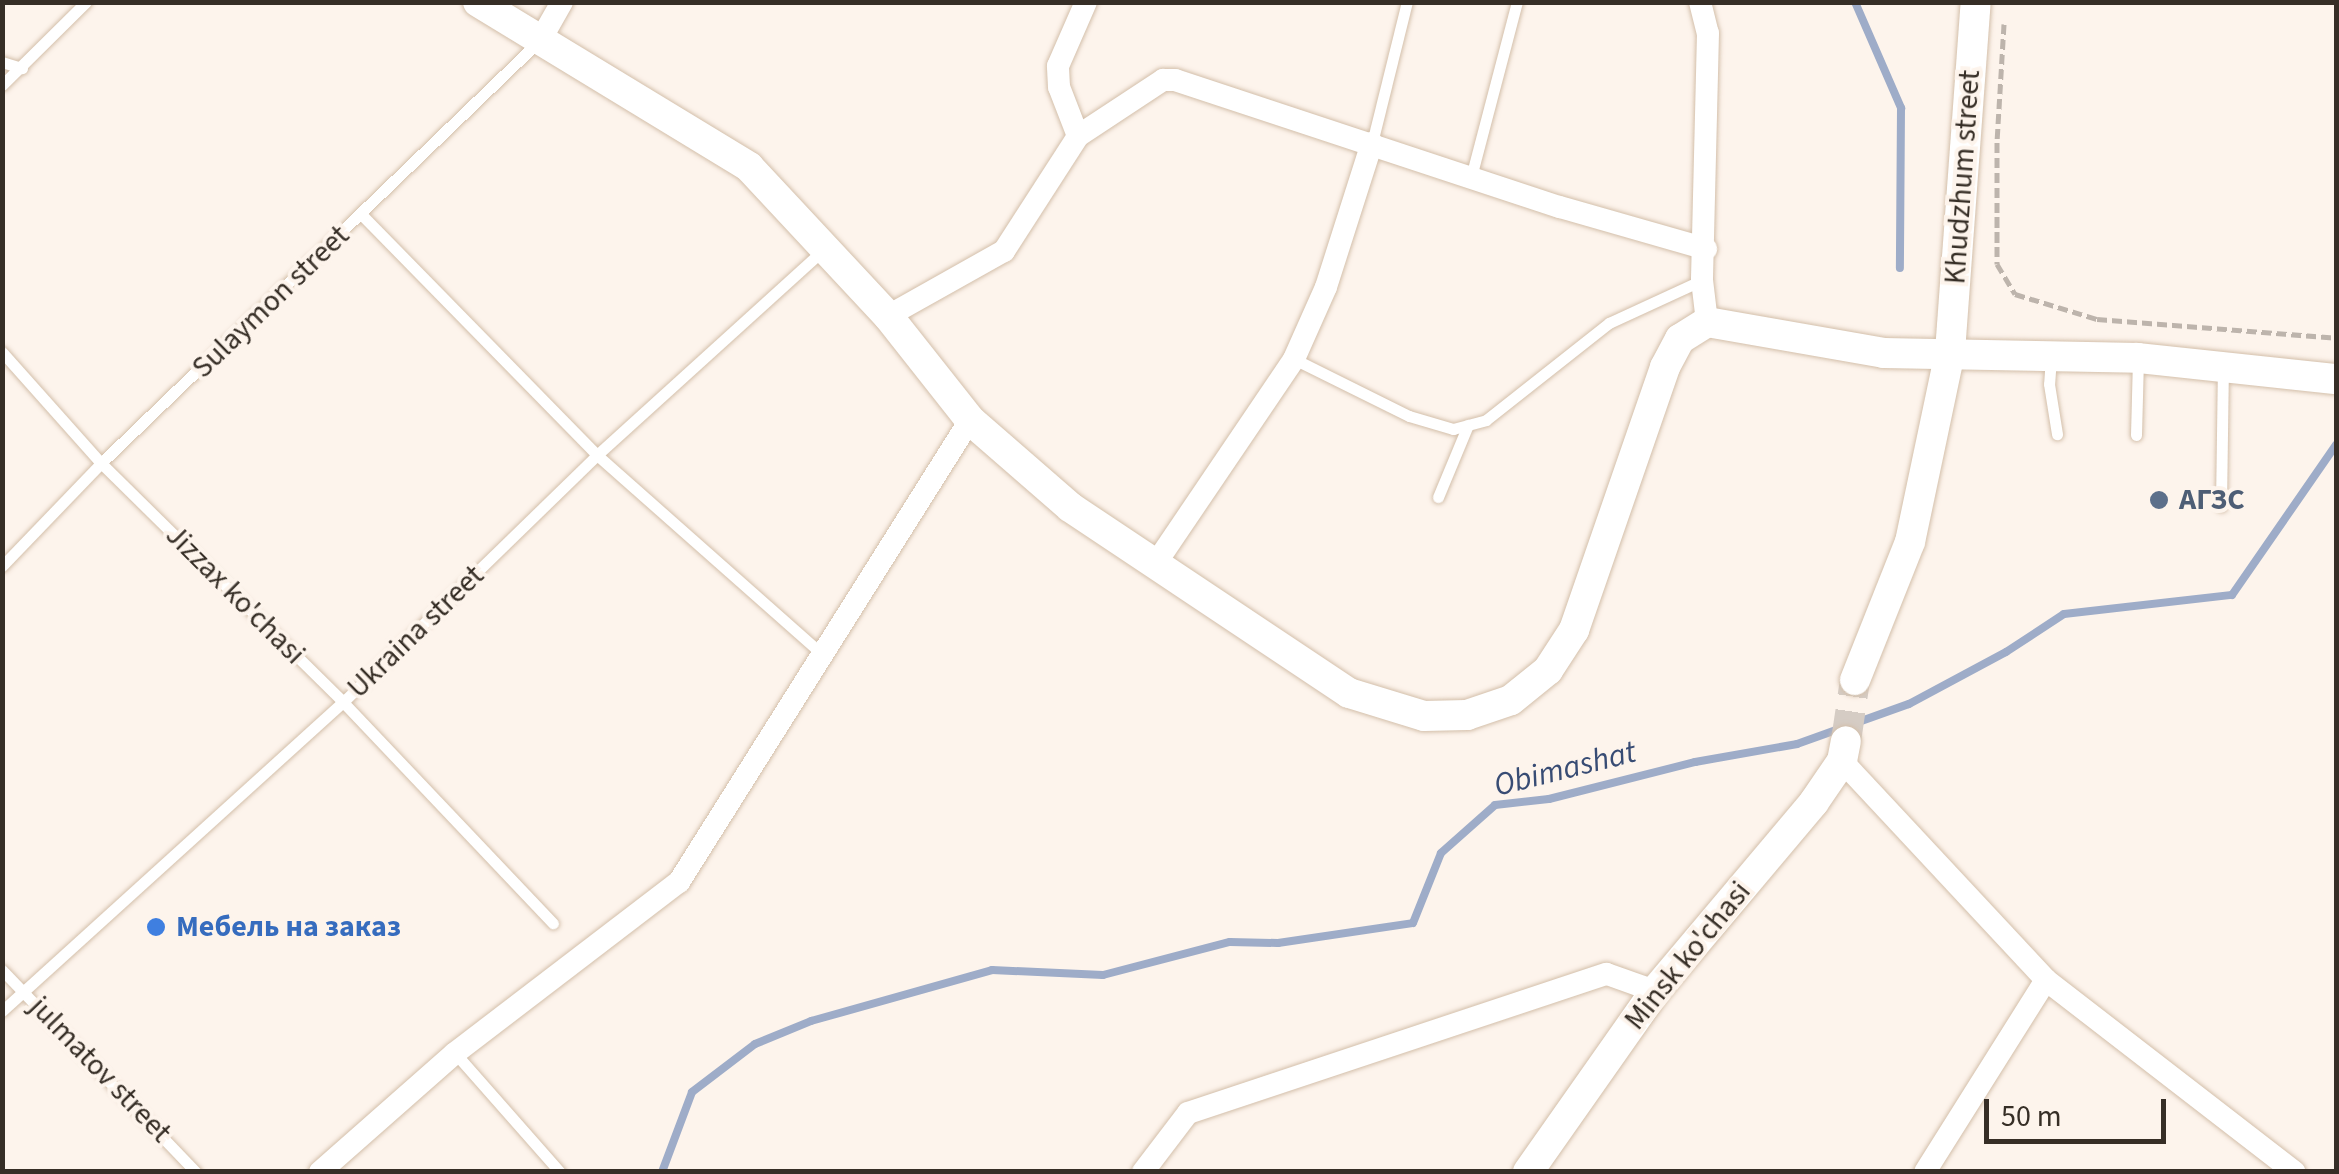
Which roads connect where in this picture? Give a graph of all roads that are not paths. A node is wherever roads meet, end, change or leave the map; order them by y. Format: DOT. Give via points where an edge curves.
graph roads {
  1 [pos="86,2"];
  2 [pos="478,2"];
  3 [pos="562,2"];
  4 [pos="1086,2"];
  5 [pos="1407,2"];
  6 [pos="1517,2"];
  7 [pos="1700,2"];
  8 [pos="1976,2"];
  9 [pos="540,39"];
  10 [pos="2,62"];
  11 [pos="22,68"];
  12 [pos="2,85"];
  13 [pos="1078,136"];
  14 [pos="1372,143"];
  15 [pos="1471,178"];
  16 [pos="362,215"];
  17 [pos="825,248"];
  18 [pos="1706,249"];
  19 [pos="1702,280"];
  20 [pos="888,316"];
  21 [pos="1707,322"];
  22 [pos="2,352"];
  23 [pos="1950,352"];
  24 [pos="2052,353"];
  25 [pos="2138,358"];
  26 [pos="1294,360"];
  27 [pos="2224,366"];
  28 [pos="2336,379"];
  29 [pos="970,420"];
  30 [pos="1468,425"];
  31 [pos="2056,434"];
  32 [pos="2136,435"];
  33 [pos="597,455"];
  34 [pos="101,463"];
  35 [pos="2221,469"];
  36 [pos="2206,471"];
  37 [pos="1438,497"];
  38 [pos="2221,506"];
  39 [pos="1156,563"];
  40 [pos="2,566"];
  41 [pos="823,655"];
  42 [pos="1855,680"];
  43 [pos="343,702"];
  44 [pos="1844,751"];
  45 [pos="553,923"];
  46 [pos="2,970"];
  47 [pos="2046,980"];
  48 [pos="1656,991"];
  49 [pos="25,992"];
  50 [pos="2,1011"];
  51 [pos="455,1053"];
  52 [pos="2284,1168"];
  53 [pos="196,1172"];
  54 [pos="320,1172"];
  55 [pos="560,1172"];
  56 [pos="1144,1172"];
  57 [pos="1528,1172"];
  58 [pos="1925,1172"];
  1 -- 11 [label="lane"];
  2 -- 9 [label="street"];
  3 -- 9 [label="street"];
  4 -- 13 [label="street" via="1058,66"];
  5 -- 14 [label="lane"];
  6 -- 15 [label="lane"];
  7 -- 18 [label="street" via="1708,33"];
  8 -- 23 [label="street, Khudzhum street"];
  9 -- 16 [label="lane, Sulaymon street"];
  9 -- 17 [label="street" via="750,167"];
  10 -- 11 [label="lane"];
  11 -- 12 [label="lane"];
  13 -- 14 [label="street" via="1151,85 1175,80"];
  13 -- 20 [label="street" via="1004,251"];
  14 -- 15 [label="street"];
  14 -- 26 [label="street" via="1326,287"];
  15 -- 18 [label="street"];
  16 -- 33 [label="lane"];
  16 -- 34 [label="lane, Sulaymon street"];
  17 -- 20 [label="street"];
  17 -- 33 [label="lane, Ukraina street"];
  18 -- 19 [label="street"];
  19 -- 21 [label="street"];
  19 -- 30 [label="lane" via="1609,323 1486,420"];
  20 -- 29 [label="street"];
  21 -- 23 [label="street" via="1884,353"];
  21 -- 39 [label="street" via="1680,339 1665,367 1574,630 1548,670 1510,700 1467,715 1424,716 1349,693"];
  22 -- 34 [label="lane, Jizzax ko'chasi"];
  23 -- 24 [label="street"];
  23 -- 42 [label="street" via="1910,542"];
  24 -- 25 [label="street"];
  24 -- 31 [label="lane"];
  25 -- 27 [label="street"];
  25 -- 32 [label="lane"];
  26 -- 30 [label="lane" via="1409,416 1453,430"];
  26 -- 39 [label="street"];
  27 -- 28 [label="street"];
  27 -- 35 [label="lane"];
  29 -- 39 [label="street" via="1070,507"];
  29 -- 41 [label="street"];
  30 -- 37 [label="lane"];
  33 -- 41 [label="lane"];
  33 -- 43 [label="lane, Ukraina street"];
  34 -- 40 [label="lane, Sulaymon street"];
  34 -- 43 [label="lane, Jizzax ko'chasi"];
  35 -- 36 [label="lane"];
  35 -- 38 [label="lane"];
  41 -- 51 [label="street" via="679,882"];
  43 -- 45 [label="lane, Jizzax ko'chasi"];
  43 -- 49 [label="lane, Ukraina street"];
  44 -- 47 [label="street"];
  44 -- 48 [label="street, Minsk ko'chasi" via="1814,802"];
  46 -- 49 [label="lane, julmatov street"];
  47 -- 52 [label="street"];
  47 -- 58 [label="street"];
  48 -- 56 [label="street" via="1607,974 1188,1112"];
  48 -- 57 [label="street, Minsk ko'chasi"];
  49 -- 50 [label="lane, Ukraina street"];
  49 -- 53 [label="lane, julmatov street"];
  51 -- 54 [label="street"];
  51 -- 55 [label="lane"];
}
